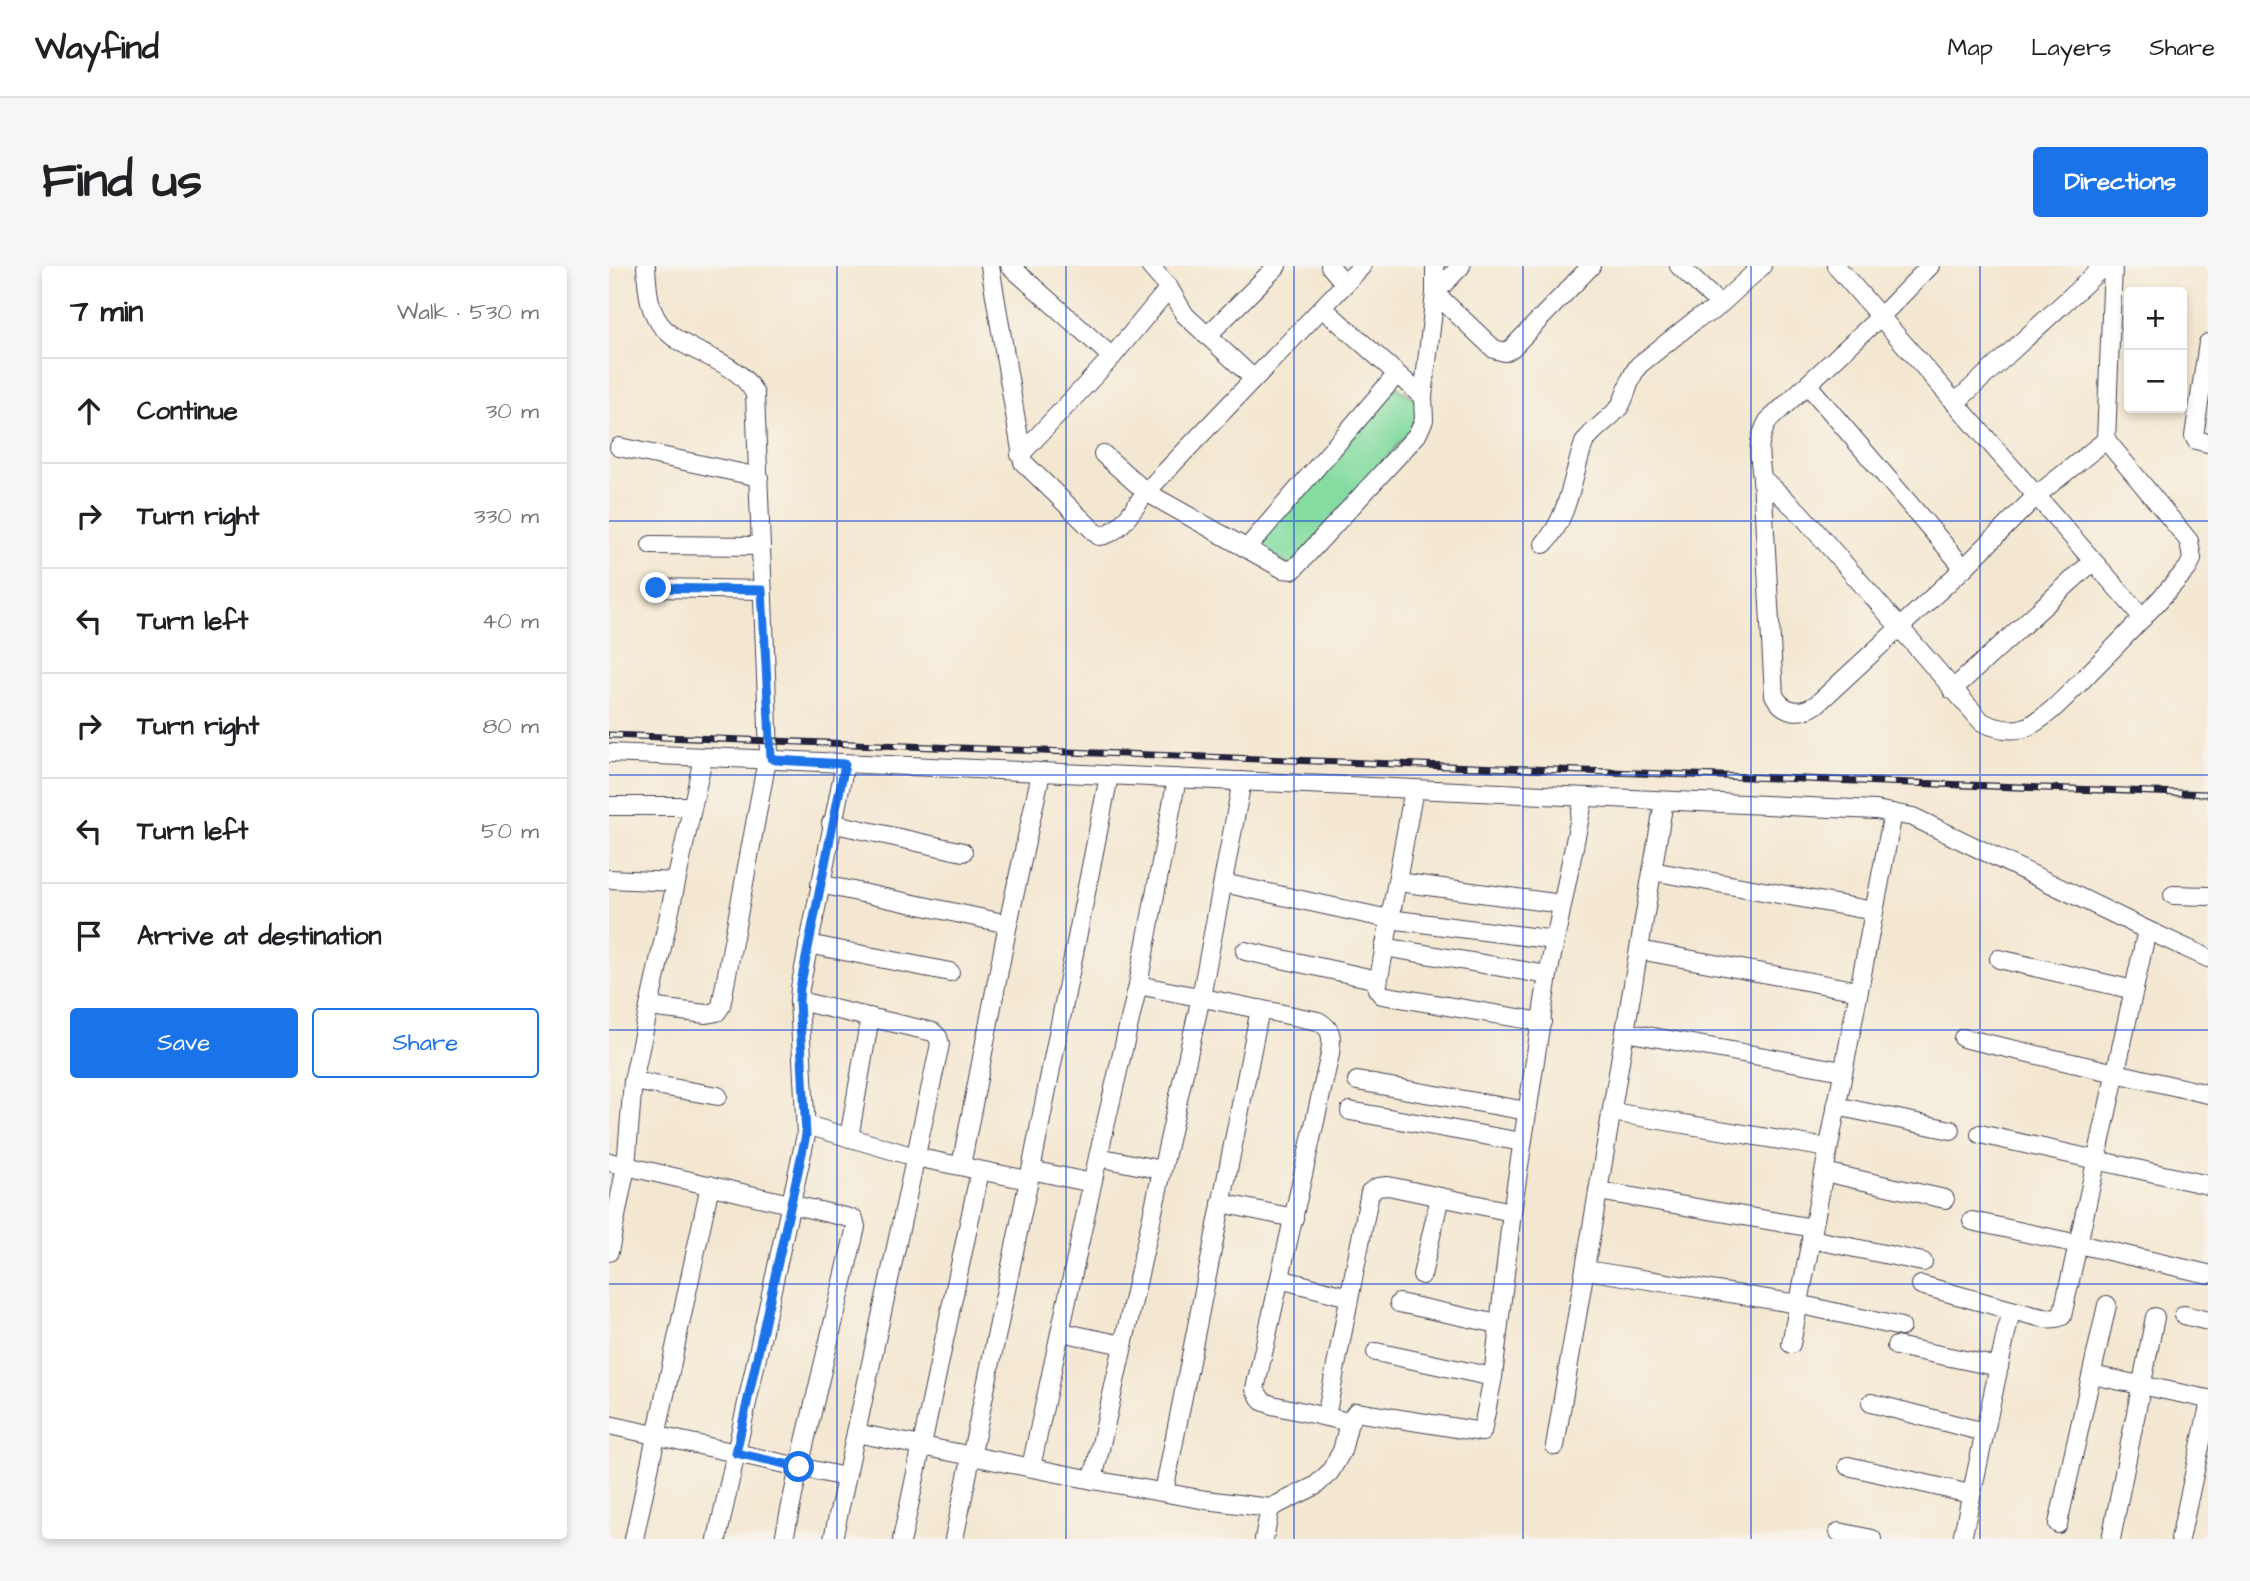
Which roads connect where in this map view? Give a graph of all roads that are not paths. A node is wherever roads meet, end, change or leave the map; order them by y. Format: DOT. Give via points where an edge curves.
graph roads {
  1 [pos="646,266"];
  2 [pos="990,266"];
  3 [pos="1010,266"];
  4 [pos="1150,266"];
  5 [pos="1277,266"];
  6 [pos="1330,266"];
  7 [pos="1361,266"];
  8 [pos="1435,266"];
  9 [pos="1461,266"];
  10 [pos="1591,266"];
  11 [pos="1679,266"];
  12 [pos="1744,266"];
  13 [pos="1762,266"];
  14 [pos="1836,266"];
  15 [pos="1930,266"];
  16 [pos="2104,266"];
  17 [pos="2113,266"];
  18 [pos="1345,284"];
  19 [pos="1169,288"];
  20 [pos="1434,293"];
  21 [pos="1711,296"];
  22 [pos="1323,308"];
  23 [pos="1881,316"];
  24 [pos="1698,318"];
  25 [pos="1207,336"];
  26 [pos="2208,343"];
  27 [pos="1112,356"];
  28 [pos="1397,374"];
  29 [pos="1253,378"];
  30 [pos="1808,385"];
  31 [pos="1423,397"];
  32 [pos="1955,403"];
  33 [pos="2106,440"];
  34 [pos="2208,443"];
  35 [pos="619,447"];
  36 [pos="1020,454"];
  37 [pos="1103,454"];
  38 [pos="759,477"];
  39 [pos="1762,478"];
  40 [pos="1146,492"];
  41 [pos="2037,495"];
  42 [pos="1544,544"];
  43 [pos="651,545"];
  44 [pos="760,546"];
  45 [pos="1248,547"];
  46 [pos="2092,562"];
  47 [pos="1964,568"];
  48 [pos="656,588"];
  49 [pos="762,590"];
  50 [pos="2143,618"];
  51 [pos="1900,626"];
  52 [pos="1952,690"];
  53 [pos="609,753"];
  54 [pos="703,758"];
  55 [pos="771,760"];
  56 [pos="845,764"];
  57 [pos="1041,773"];
  58 [pos="1109,776"];
  59 [pos="1177,779"];
  60 [pos="1243,781"];
  61 [pos="1414,789"];
  62 [pos="1584,797"];
  63 [pos="1664,801"];
  64 [pos="609,806"];
  65 [pos="692,806"];
  66 [pos="1893,813"];
  67 [pos="831,822"];
  68 [pos="963,852"];
  69 [pos="1652,871"];
  70 [pos="609,879"];
  71 [pos="675,882"];
  72 [pos="1398,882"];
  73 [pos="1223,883"];
  74 [pos="820,884"];
  75 [pos="2173,895"];
  76 [pos="2208,896"];
  77 [pos="1562,904"];
  78 [pos="1874,911"];
  79 [pos="1389,919"];
  80 [pos="1007,924"];
  81 [pos="2147,930"];
  82 [pos="1555,940"];
  83 [pos="808,944"];
  84 [pos="1384,947"];
  85 [pos="1639,950"];
  86 [pos="1245,951"];
  87 [pos="2208,958"];
  88 [pos="1999,959"];
  89 [pos="950,972"];
  90 [pos="1548,975"];
  91 [pos="1378,980"];
  92 [pos="1138,985"];
  93 [pos="2134,990"];
  94 [pos="1859,991"];
  95 [pos="1201,998"];
  96 [pos="799,1001"];
  97 [pos="649,1007"];
  98 [pos="1260,1009"];
  99 [pos="870,1017"];
  100 [pos="1542,1022"];
  101 [pos="1625,1032"];
  102 [pos="1963,1038"];
  103 [pos="1843,1071"];
  104 [pos="2117,1073"];
  105 [pos="633,1081"];
  106 [pos="1357,1081"];
  107 [pos="2208,1094"];
  108 [pos="718,1096"];
  109 [pos="1836,1106"];
  110 [pos="1350,1111"];
  111 [pos="1527,1111"];
  112 [pos="1612,1112"];
  113 [pos="807,1125"];
  114 [pos="1951,1129"];
  115 [pos="1980,1135"];
  116 [pos="849,1138"];
  117 [pos="1522,1142"];
  118 [pos="1828,1148"];
  119 [pos="915,1157"];
  120 [pos="1098,1157"];
  121 [pos="2095,1159"];
  122 [pos="618,1164"];
  123 [pos="961,1166"];
  124 [pos="1162,1170"];
  125 [pos="979,1171"];
  126 [pos="1824,1172"];
  127 [pos="1030,1175"];
  128 [pos="1092,1183"];
  129 [pos="710,1185"];
  130 [pos="2208,1185"];
  131 [pos="1598,1191"];
  132 [pos="1440,1197"];
  133 [pos="1945,1199"];
  134 [pos="1221,1203"];
  135 [pos="791,1205"];
  136 [pos="1512,1212"];
  137 [pos="1294,1218"];
  138 [pos="1972,1221"];
  139 [pos="1812,1234"];
  140 [pos="2078,1244"];
  141 [pos="609,1252"];
  142 [pos="1923,1262"];
  143 [pos="1586,1270"];
  144 [pos="2208,1274"];
  145 [pos="1422,1275"];
  146 [pos="1280,1279"];
  147 [pos="1921,1285"];
  148 [pos="1349,1297"];
  149 [pos="1399,1303"];
  150 [pos="1798,1304"];
  151 [pos="2107,1305"];
  152 [pos="2011,1310"];
  153 [pos="2184,1315"];
  154 [pos="2155,1317"];
  155 [pos="2208,1321"];
  156 [pos="1498,1324"];
  157 [pos="1901,1327"];
  158 [pos="1061,1332"];
  159 [pos="1791,1344"];
  160 [pos="1123,1345"];
  161 [pos="1896,1346"];
  162 [pos="1376,1352"];
  163 [pos="1999,1367"];
  164 [pos="2092,1375"];
  165 [pos="1493,1377"];
  166 [pos="2141,1385"];
  167 [pos="2208,1399"];
  168 [pos="1871,1403"];
  169 [pos="2208,1410"];
  170 [pos="1326,1417"];
  171 [pos="1349,1422"];
  172 [pos="609,1425"];
  173 [pos="1984,1432"];
  174 [pos="856,1433"];
  175 [pos="656,1436"];
  176 [pos="1555,1446"];
  177 [pos="920,1447"];
  178 [pos="736,1453"];
  179 [pos="973,1456"];
  180 [pos="1848,1466"];
  181 [pos="799,1467"];
  182 [pos="1031,1467"];
  183 [pos="845,1477"];
  184 [pos="1093,1480"];
  185 [pos="2200,1490"];
  186 [pos="1164,1492"];
  187 [pos="1970,1494"];
  188 [pos="1270,1508"];
  189 [pos="2058,1524"];
  190 [pos="1839,1532"];
  191 [pos="634,1539"];
  192 [pos="717,1539"];
  193 [pos="784,1539"];
  194 [pos="833,1539"];
  195 [pos="902,1539"];
  196 [pos="954,1539"];
  197 [pos="1264,1539"];
  198 [pos="1872,1539"];
  199 [pos="1962,1539"];
  200 [pos="2111,1539"];
  201 [pos="2180,1539"];
  1 -- 38 [label="street" via="649,296 661,326 750,384 757,410"];
  2 -- 36 [label="street"];
  3 -- 27 [label="street"];
  4 -- 19 [label="street"];
  5 -- 25 [label="street"];
  6 -- 18 [label="street"];
  7 -- 18 [label="street"];
  8 -- 20 [label="street"];
  9 -- 20 [label="street"];
  10 -- 20 [label="street" via="1505,352 1494,349"];
  11 -- 21 [label="street"];
  12 -- 21 [label="street"];
  13 -- 24 [label="street" via="1713,311"];
  14 -- 23 [label="street"];
  15 -- 23 [label="street"];
  16 -- 32 [label="street"];
  17 -- 33 [label="street"];
  18 -- 22 [label="street"];
  19 -- 25 [label="street" via="1185,315"];
  19 -- 27 [label="street"];
  20 -- 31 [label="street"];
  21 -- 24 [label="street"];
  22 -- 28 [label="street"];
  22 -- 29 [label="street"];
  23 -- 30 [label="street"];
  23 -- 32 [label="street"];
  24 -- 42 [label="street" via="1639,365 1620,406 1590,433 1563,515"];
  25 -- 29 [label="street"];
  26 -- 34 [label="street" via="2194,436"];
  27 -- 36 [label="street"];
  28 -- 31 [label="street"];
  28 -- 45 [label="street"];
  29 -- 40 [label="street"];
  30 -- 39 [label="street" via="1767,421 1758,449"];
  30 -- 47 [label="street"];
  31 -- 45 [label="street" via="1424,421 1417,435 1299,566 1287,571"];
  32 -- 41 [label="street"];
  33 -- 41 [label="street"];
  33 -- 50 [label="street" via="2193,550 2188,568"];
  35 -- 38 [label="street"];
  36 -- 40 [label="street" via="1028,469 1100,536 1115,531"];
  37 -- 40 [label="street"];
  38 -- 44 [label="street"];
  39 -- 51 [label="street" via="1799,512"];
  39 -- 51 [label="street" via="1774,695 1779,704 1800,712 1817,705"];
  40 -- 45 [label="street"];
  41 -- 46 [label="street"];
  41 -- 47 [label="street"];
  43 -- 44 [label="street"];
  44 -- 49 [label="street"];
  46 -- 50 [label="street"];
  46 -- 52 [label="street"];
  47 -- 51 [label="street"];
  48 -- 49 [label="street"];
  49 -- 55 [label="street"];
  50 -- 52 [label="street" via="2066,697 2026,728 1995,728 1982,722"];
  51 -- 52 [label="street"];
  53 -- 54 [label="street"];
  54 -- 55 [label="street"];
  54 -- 65 [label="street"];
  55 -- 56 [label="street"];
  55 -- 97 [label="street" via="721,1006 706,1014"];
  56 -- 57 [label="street"];
  56 -- 67 [label="street"];
  57 -- 58 [label="street"];
  57 -- 80 [label="street"];
  58 -- 59 [label="street"];
  58 -- 127 [label="street"];
  59 -- 60 [label="street"];
  59 -- 92 [label="street"];
  60 -- 61 [label="street"];
  60 -- 73 [label="street"];
  61 -- 62 [label="street"];
  61 -- 72 [label="street"];
  62 -- 63 [label="street"];
  62 -- 77 [label="street"];
  63 -- 66 [label="street"];
  63 -- 69 [label="street"];
  64 -- 65 [label="street"];
  65 -- 71 [label="street"];
  66 -- 78 [label="street"];
  66 -- 81 [label="street" via="1934,826"];
  67 -- 68 [label="street"];
  67 -- 74 [label="street"];
  69 -- 78 [label="street"];
  69 -- 85 [label="street"];
  70 -- 71 [label="street"];
  71 -- 97 [label="street"];
  72 -- 77 [label="street"];
  72 -- 79 [label="street"];
  73 -- 79 [label="street"];
  73 -- 95 [label="street"];
  74 -- 80 [label="street"];
  74 -- 83 [label="street"];
  75 -- 76 [label="street"];
  77 -- 82 [label="street"];
  78 -- 94 [label="street"];
  79 -- 82 [label="street"];
  79 -- 84 [label="street"];
  80 -- 123 [label="street"];
  81 -- 87 [label="street"];
  81 -- 93 [label="street"];
  82 -- 90 [label="street"];
  83 -- 89 [label="street"];
  83 -- 96 [label="street"];
  84 -- 90 [label="street"];
  84 -- 91 [label="street"];
  85 -- 94 [label="street"];
  85 -- 101 [label="street"];
  86 -- 91 [label="street"];
  88 -- 93 [label="street"];
  90 -- 100 [label="street"];
  91 -- 100 [label="street" via="1382,995"];
  92 -- 95 [label="street"];
  92 -- 120 [label="street"];
  93 -- 104 [label="street"];
  94 -- 103 [label="street"];
  95 -- 98 [label="street"];
  95 -- 124 [label="street"];
  96 -- 99 [label="street"];
  96 -- 113 [label="street"];
  97 -- 105 [label="street"];
  98 -- 134 [label="street"];
  98 -- 137 [label="street" via="1318,1021 1328,1026 1332,1036"];
  99 -- 116 [label="street"];
  99 -- 119 [label="street" via="927,1030 938,1037"];
  100 -- 111 [label="street"];
  101 -- 103 [label="street"];
  101 -- 112 [label="street"];
  102 -- 104 [label="street"];
  103 -- 109 [label="street"];
  104 -- 107 [label="street"];
  104 -- 121 [label="street"];
  105 -- 108 [label="street"];
  105 -- 122 [label="street"];
  106 -- 111 [label="street"];
  109 -- 114 [label="street"];
  109 -- 118 [label="street"];
  110 -- 117 [label="street"];
  111 -- 117 [label="street"];
  112 -- 118 [label="street"];
  112 -- 131 [label="street"];
  113 -- 116 [label="street"];
  113 -- 135 [label="street"];
  115 -- 121 [label="street"];
  116 -- 119 [label="street"];
  117 -- 136 [label="street"];
  118 -- 126 [label="street"];
  119 -- 123 [label="street"];
  119 -- 174 [label="street"];
  120 -- 124 [label="street"];
  120 -- 128 [label="street"];
  121 -- 130 [label="street"];
  121 -- 140 [label="street"];
  122 -- 129 [label="street"];
  122 -- 141 [label="street"];
  123 -- 125 [label="street"];
  124 -- 160 [label="street"];
  125 -- 127 [label="street"];
  125 -- 177 [label="street"];
  126 -- 133 [label="street"];
  126 -- 139 [label="street"];
  127 -- 128 [label="street"];
  127 -- 179 [label="street"];
  128 -- 158 [label="street"];
  129 -- 135 [label="street"];
  129 -- 175 [label="street"];
  131 -- 139 [label="street"];
  131 -- 143 [label="street"];
  132 -- 136 [label="street"];
  132 -- 145 [label="street"];
  132 -- 148 [label="street" via="1388,1186 1370,1192"];
  134 -- 137 [label="street"];
  134 -- 186 [label="street"];
  135 -- 178 [label="street"];
  135 -- 181 [label="street" via="857,1222"];
  136 -- 156 [label="street"];
  137 -- 146 [label="street"];
  138 -- 140 [label="street"];
  139 -- 142 [label="street"];
  139 -- 150 [label="street"];
  140 -- 144 [label="street"];
  140 -- 152 [label="street" via="2062,1315 2056,1319"];
  143 -- 150 [label="street"];
  143 -- 176 [label="street"];
  146 -- 148 [label="street"];
  146 -- 170 [label="street" via="1255,1389 1272,1405"];
  147 -- 152 [label="street"];
  148 -- 170 [label="street"];
  149 -- 156 [label="street"];
  150 -- 157 [label="street"];
  150 -- 159 [label="street"];
  151 -- 164 [label="street"];
  152 -- 163 [label="street"];
  153 -- 155 [label="street"];
  154 -- 166 [label="street"];
  156 -- 165 [label="street"];
  158 -- 160 [label="street"];
  158 -- 182 [label="street"];
  160 -- 184 [label="street"];
  161 -- 163 [label="street"];
  162 -- 165 [label="street"];
  163 -- 173 [label="street"];
  164 -- 166 [label="street"];
  164 -- 189 [label="street"];
  165 -- 171 [label="street" via="1482,1432 1360,1411 1352,1414"];
  166 -- 167 [label="street"];
  166 -- 200 [label="street"];
  168 -- 173 [label="street"];
  169 -- 185 [label="street"];
  170 -- 171 [label="street"];
  171 -- 188 [label="street" via="1342,1451 1330,1472 1315,1486"];
  172 -- 175 [label="street"];
  173 -- 187 [label="street"];
  174 -- 177 [label="street"];
  174 -- 183 [label="street"];
  175 -- 178 [label="street"];
  175 -- 191 [label="street"];
  177 -- 179 [label="street"];
  177 -- 195 [label="street"];
  178 -- 181 [label="street"];
  178 -- 192 [label="street"];
  179 -- 182 [label="street"];
  179 -- 196 [label="street"];
  180 -- 187 [label="street"];
  181 -- 183 [label="street"];
  181 -- 193 [label="street"];
  182 -- 184 [label="street"];
  183 -- 194 [label="street"];
  184 -- 186 [label="street"];
  185 -- 201 [label="street"];
  186 -- 188 [label="street"];
  187 -- 199 [label="street"];
  188 -- 197 [label="street"];
  190 -- 198 [label="street"];
}
